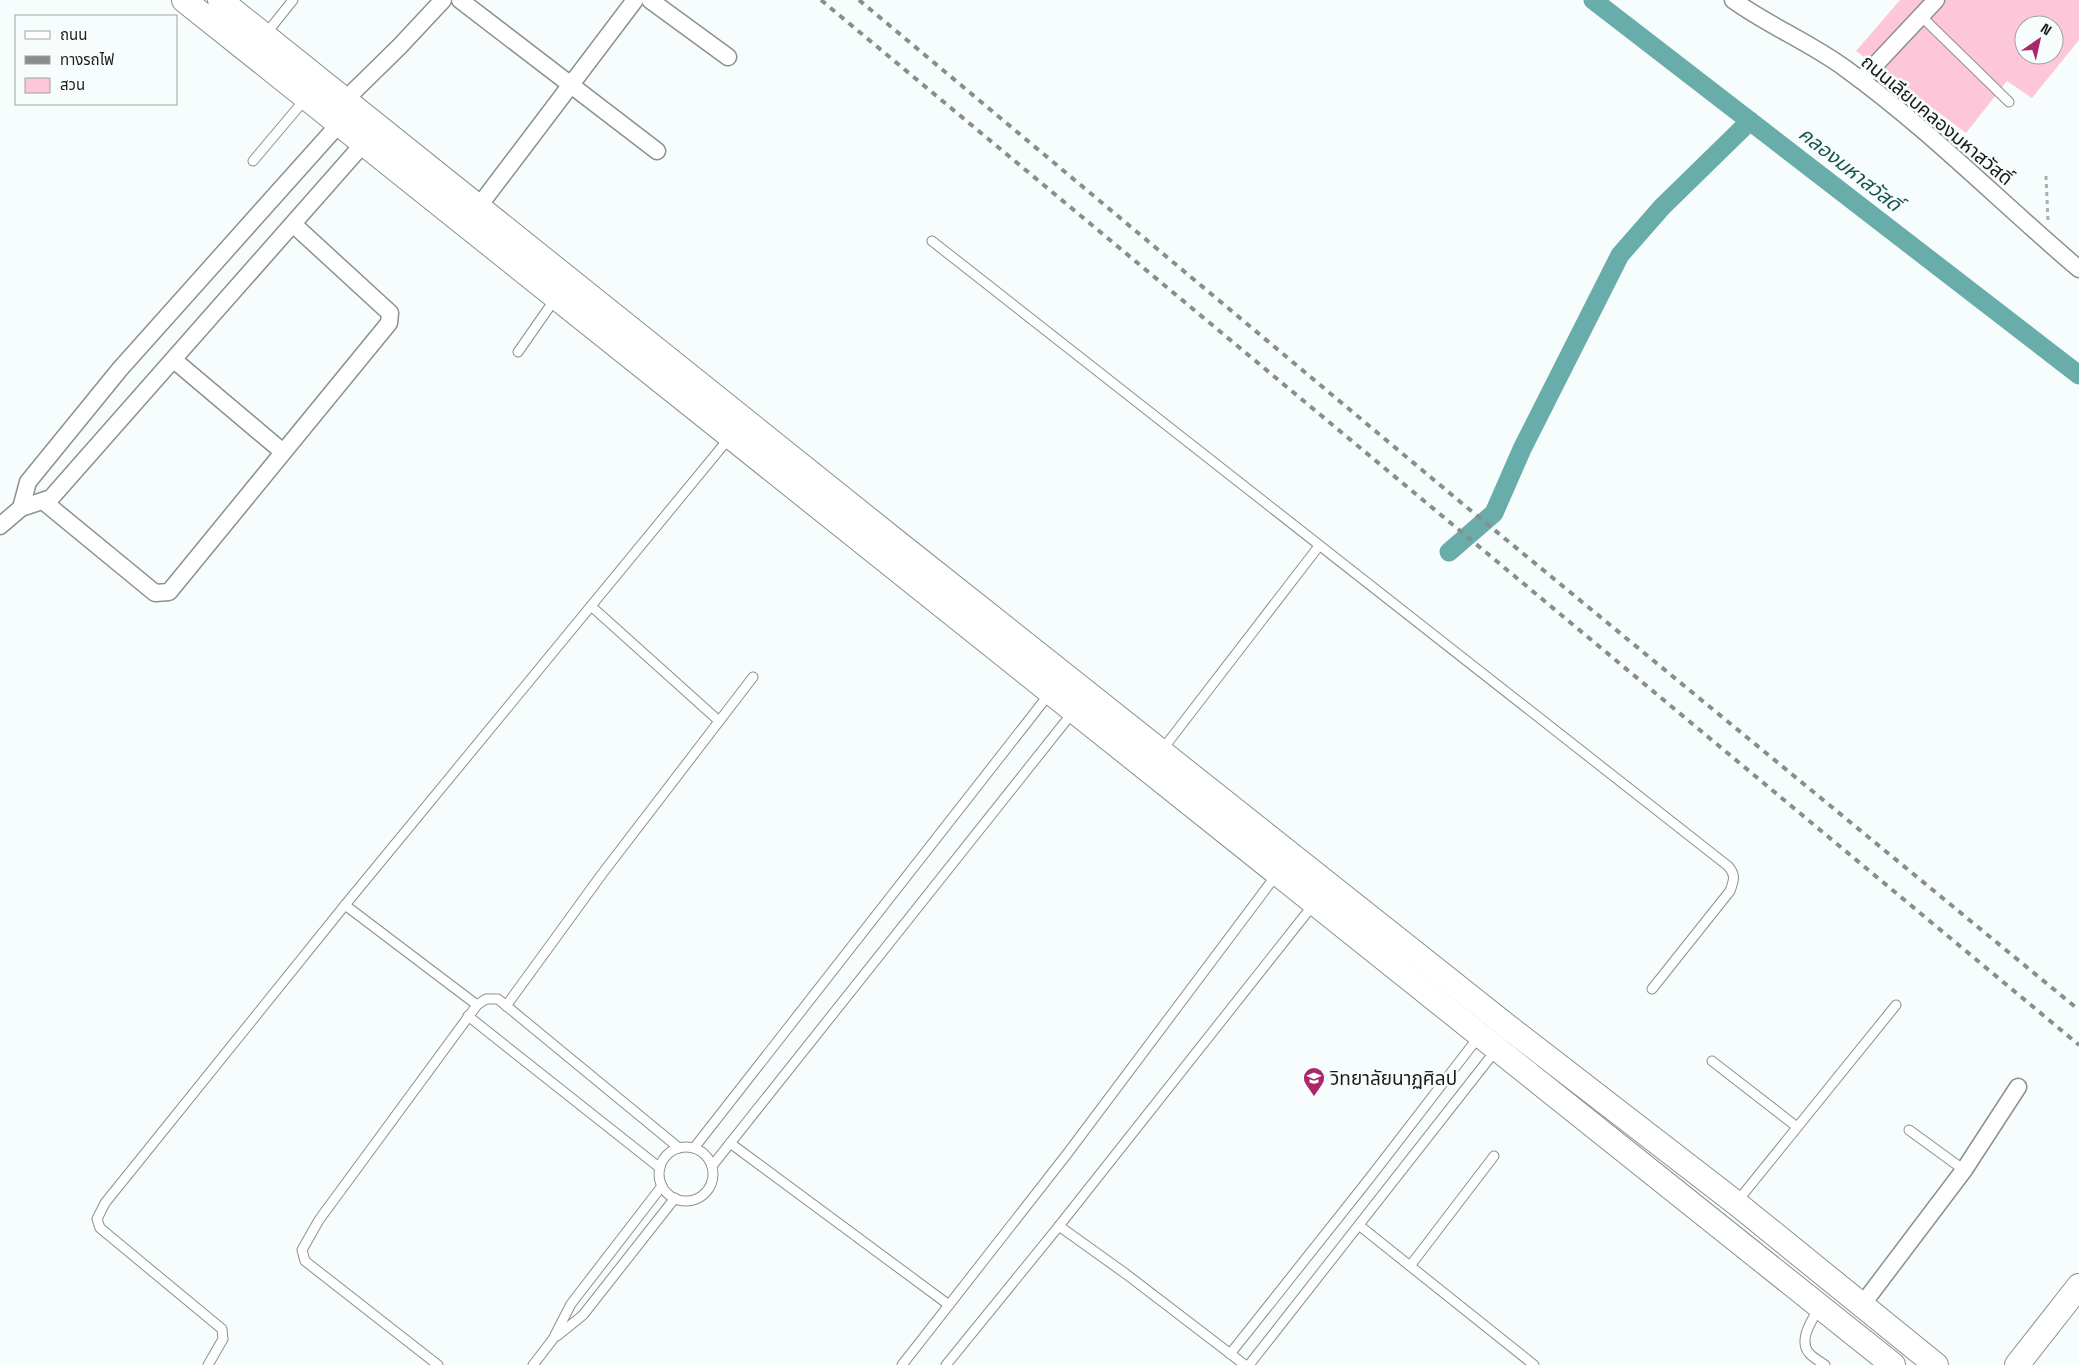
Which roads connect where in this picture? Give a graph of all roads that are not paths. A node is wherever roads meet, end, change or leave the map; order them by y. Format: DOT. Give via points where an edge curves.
graph roads {
  1 [pos="184,0"];
  2 [pos="220,0"];
  3 [pos="293,0"];
  4 [pos="443,0"];
  5 [pos="460,0"];
  6 [pos="635,0"];
  7 [pos="650,0"];
  8 [pos="1936,0"];
  9 [pos="1738,1"];
  10 [pos="1921,16"];
  11 [pos="265,35"];
  12 [pos="728,57"];
  13 [pos="1861,80"];
  14 [pos="571,84"];
  15 [pos="306,97"];
  16 [pos="346,99"];
  17 [pos="2010,102"];
  18 [pos="339,124"];
  19 [pos="364,143"];
  20 [pos="657,151"];
  21 [pos="253,161"];
  22 [pos="479,206"];
  23 [pos="294,224"];
  24 [pos="932,241"];
  25 [pos="2079,269"];
  26 [pos="556,296"];
  27 [pos="518,352"];
  28 [pos="174,360"];
  29 [pos="730,437"];
  30 [pos="283,452"];
  31 [pos="43,501"];
  32 [pos="21,508"];
  33 [pos="0,526"];
  34 [pos="1319,546"];
  35 [pos="591,606"];
  36 [pos="753,677"];
  37 [pos="1058,683"];
  38 [pos="1081,701"];
  39 [pos="720,721"];
  40 [pos="1162,750"];
  41 [pos="1278,872"];
  42 [pos="1316,902"];
  43 [pos="345,906"];
  44 [pos="1652,989"];
  45 [pos="476,1005"];
  46 [pos="1896,1005"];
  47 [pos="506,1006"];
  48 [pos="468,1016"];
  49 [pos="1501,1043"];
  50 [pos="1712,1061"];
  51 [pos="2018,1087"];
  52 [pos="1797,1127"];
  53 [pos="1909,1130"];
  54 [pos="730,1143"];
  55 [pos="680,1148"];
  56 [pos="694,1148"];
  57 [pos="1494,1156"];
  58 [pos="712,1166"];
  59 [pos="660,1168"];
  60 [pos="1964,1170"];
  61 [pos="662,1186"];
  62 [pos="675,1198"];
  63 [pos="1736,1204"];
  64 [pos="1059,1226"];
  65 [pos="1360,1226"];
  66 [pos="1410,1266"];
  67 [pos="2079,1286"];
  68 [pos="949,1305"];
  69 [pos="1862,1305"];
  70 [pos="1820,1306"];
  71 [pos="553,1339"];
  72 [pos="1230,1354"];
  73 [pos="208,1365"];
  74 [pos="438,1365"];
  75 [pos="533,1365"];
  76 [pos="902,1365"];
  77 [pos="946,1365"];
  78 [pos="1245,1365"];
  79 [pos="1249,1365"];
  80 [pos="1534,1365"];
  81 [pos="1826,1365"];
  82 [pos="1893,1365"];
  83 [pos="1936,1365"];
  84 [pos="2017,1365"];
  1 -- 15 [label="main road"];
  2 -- 11 [label="main road"];
  3 -- 11 [label="lane"];
  4 -- 16 [label="street"];
  5 -- 14 [label="street"];
  6 -- 14 [label="street"];
  7 -- 12 [label="street"];
  8 -- 10 [label="street"];
  9 -- 13 [label="street, ถนนเลียบคลองมหาสวัสดิ์" via="1770,25 1824,54"];
  10 -- 13 [label="street"];
  10 -- 17 [label="lane"];
  11 -- 16 [label="main road"];
  13 -- 25 [label="street, ถนนเลียบคลองมหาสวัสดิ์" via="1904,113"];
  14 -- 20 [label="street"];
  14 -- 22 [label="street"];
  15 -- 18 [label="main road"];
  15 -- 21 [label="lane"];
  16 -- 22 [label="main road"];
  18 -- 19 [label="main road"];
  18 -- 32 [label="street" via="120,369 28,482"];
  19 -- 23 [label="street"];
  19 -- 26 [label="main road"];
  22 -- 37 [label="main road" via="898,543"];
  23 -- 28 [label="street"];
  23 -- 30 [label="street" via="390,313 389,323"];
  24 -- 34 [label="lane"];
  26 -- 27 [label="lane"];
  26 -- 29 [label="main road"];
  28 -- 30 [label="street"];
  28 -- 31 [label="street" via="51,498"];
  29 -- 35 [label="lane"];
  29 -- 37 [label="main road"];
  30 -- 31 [label="street" via="169,592 163,594 155,593"];
  31 -- 32 [label="street"];
  32 -- 33 [label="street"];
  34 -- 40 [label="lane"];
  34 -- 44 [label="lane" via="1733,873 1730,891"];
  35 -- 39 [label="lane"];
  35 -- 43 [label="lane"];
  36 -- 39 [label="lane"];
  37 -- 38 [label="main road"];
  37 -- 56 [label="lane"];
  38 -- 40 [label="main road"];
  38 -- 41 [label="main road"];
  38 -- 54 [label="lane"];
  39 -- 47 [label="lane"];
  40 -- 49 [label="main road"];
  41 -- 42 [label="main road"];
  41 -- 68 [label="lane" via="1067,1154"];
  42 -- 49 [label="main road"];
  42 -- 64 [label="lane"];
  43 -- 45 [label="lane"];
  43 -- 73 [label="lane" via="105,1203 97,1220 109,1237 222,1329 223,1339"];
  45 -- 47 [label="lane" via="486,999 498,999"];
  45 -- 48 [label="lane"];
  46 -- 52 [label="lane"];
  47 -- 55 [label="lane"];
  48 -- 59 [label="lane"];
  48 -- 74 [label="lane" via="318,1220 302,1250 305,1261"];
  49 -- 63 [label="main road"];
  49 -- 65 [label="lane"];
  49 -- 70 [label="main road"];
  49 -- 72 [label="lane" via="1370,1179"];
  50 -- 52 [label="lane"];
  51 -- 60 [label="street"];
  52 -- 63 [label="lane"];
  53 -- 60 [label="lane"];
  54 -- 58 [label="lane"];
  54 -- 68 [label="lane"];
  55 -- 56 [label="lane"];
  55 -- 59 [label="lane" via="669,1153"];
  56 -- 58 [label="lane" via="708,1158"];
  57 -- 66 [label="lane"];
  58 -- 62 [label="lane" via="713,1174 707,1191 692,1200"];
  59 -- 61 [label="lane"];
  60 -- 69 [label="street"];
  61 -- 62 [label="lane"];
  61 -- 71 [label="lane" via="571,1304"];
  62 -- 71 [label="lane" via="583,1315"];
  63 -- 69 [label="main road"];
  64 -- 72 [label="lane"];
  64 -- 77 [label="lane"];
  65 -- 66 [label="lane"];
  65 -- 79 [label="lane"];
  66 -- 80 [label="lane"];
  67 -- 84 [label="main road"];
  68 -- 76 [label="lane"];
  69 -- 83 [label="main road"];
  70 -- 81 [label="lane" via="1809,1324 1805,1341 1808,1353"];
  70 -- 82 [label="main road"];
  71 -- 75 [label="lane"];
  72 -- 78 [label="lane"];
}
